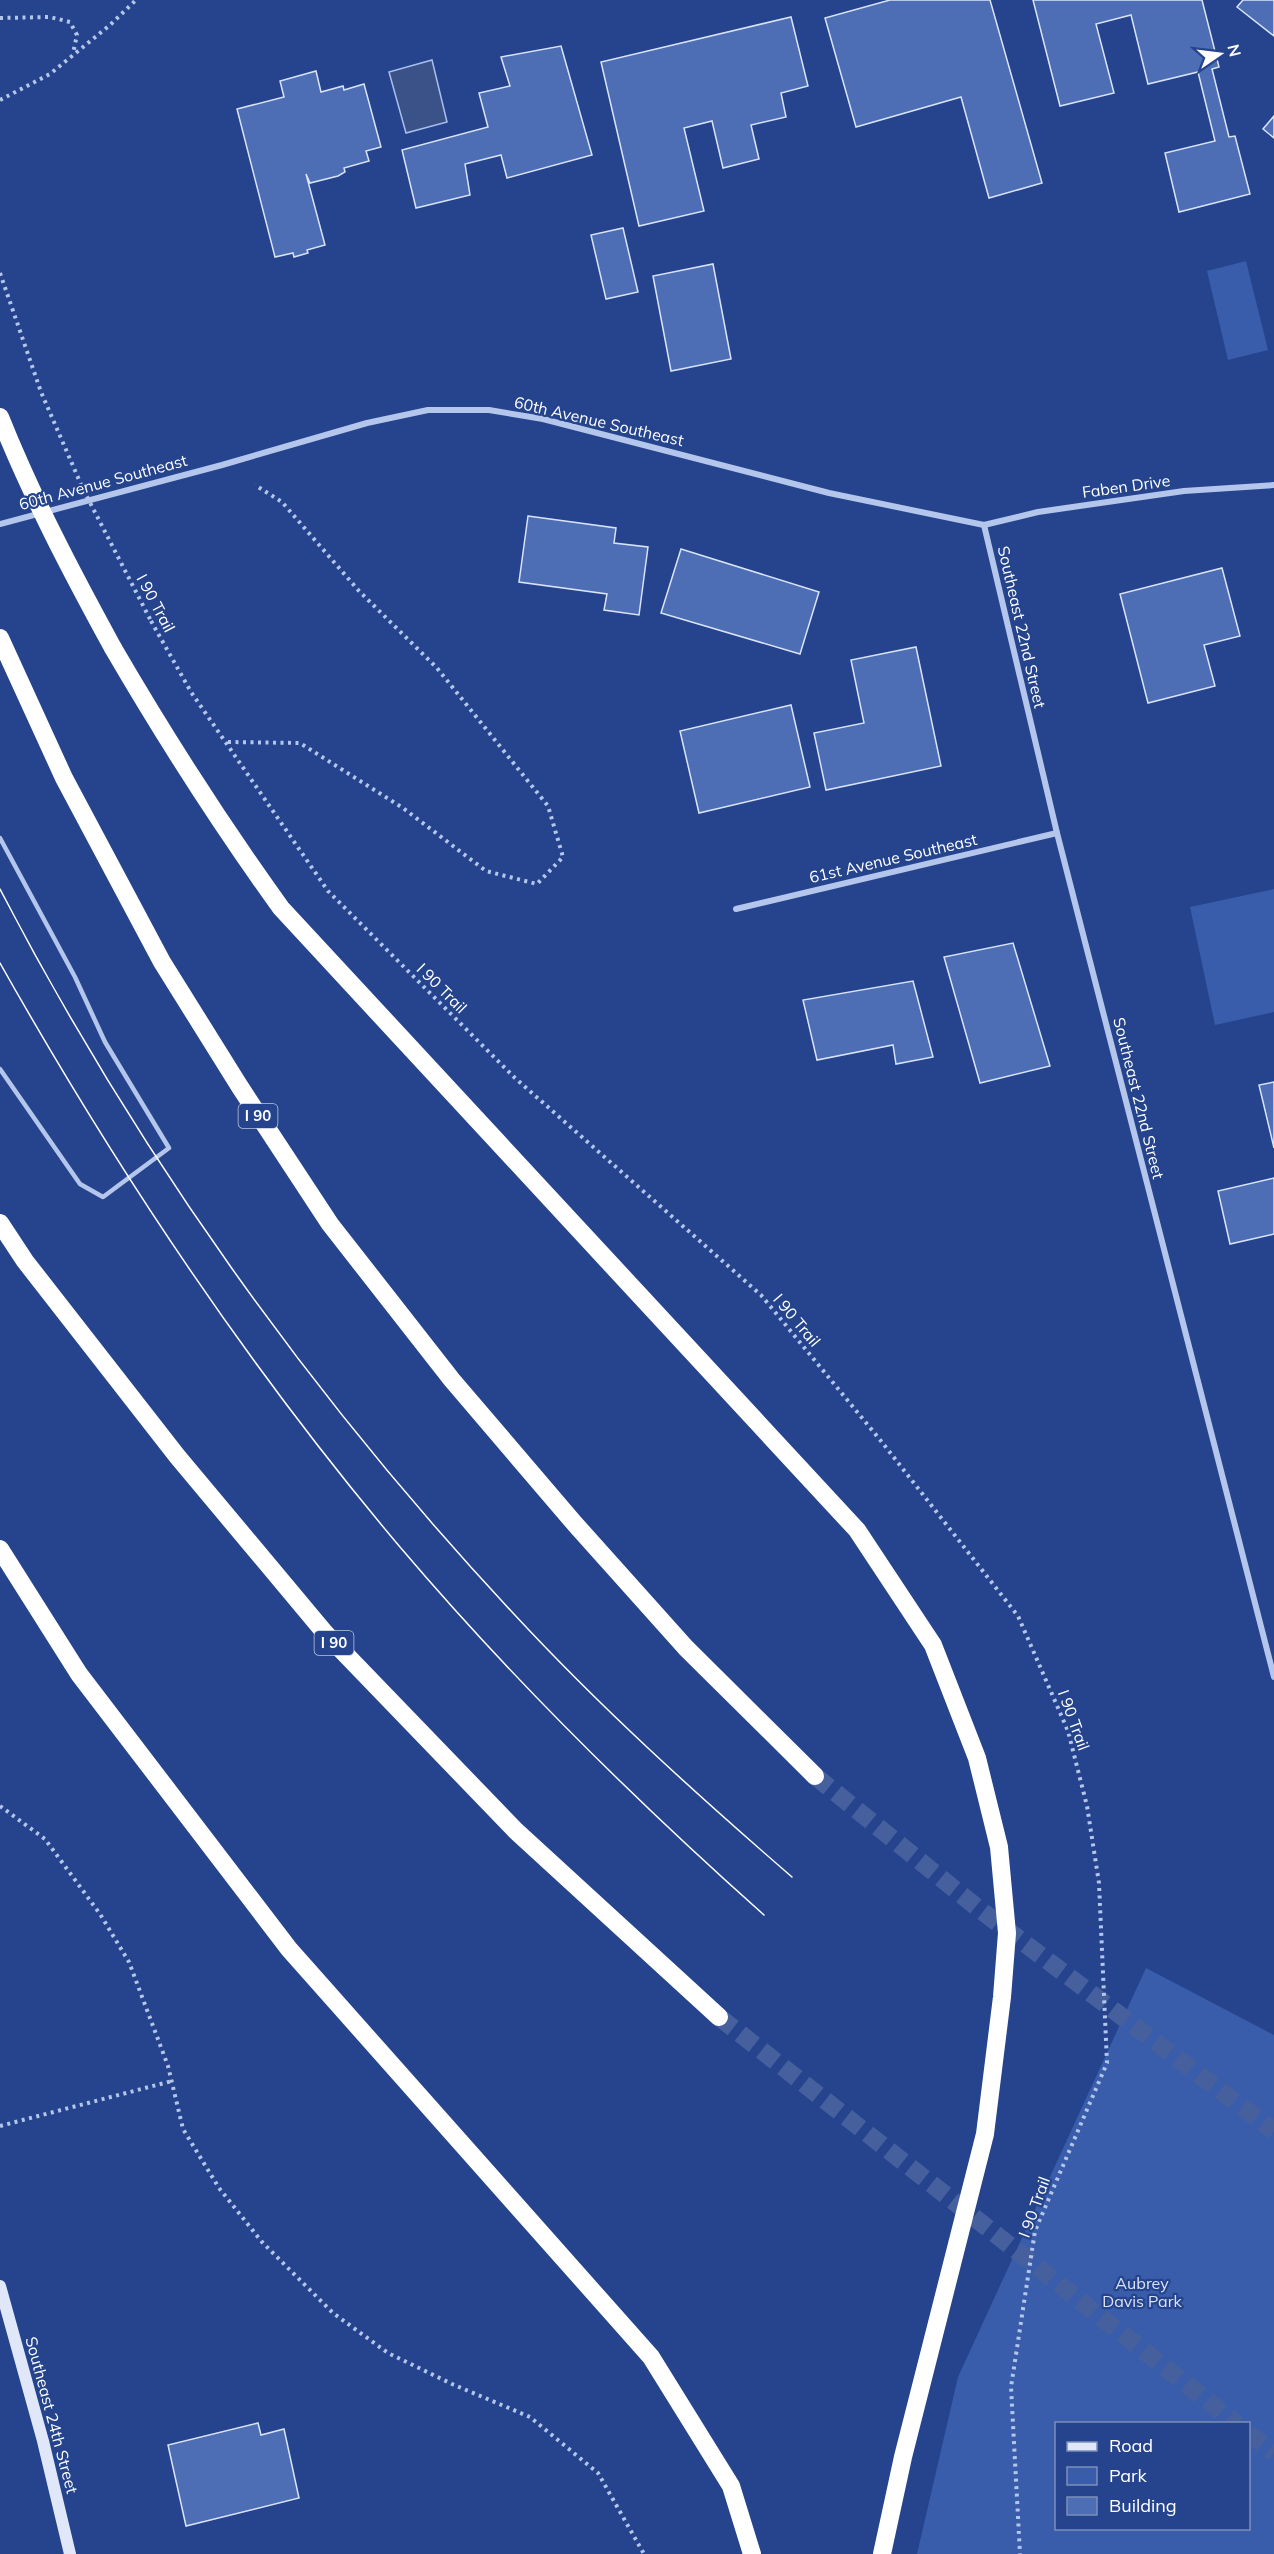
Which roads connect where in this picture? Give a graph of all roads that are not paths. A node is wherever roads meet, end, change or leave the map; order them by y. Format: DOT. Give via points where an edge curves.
graph roads {
  1 [pos="0,417"];
  2 [pos="1274,485"];
  3 [pos="0,524"];
  4 [pos="984,525"];
  5 [pos="0,638"];
  6 [pos="1057,833"];
  7 [pos="0,838"];
  8 [pos="736,909"];
  9 [pos="0,1069"];
  10 [pos="0,1223"];
  11 [pos="0,1549"];
  12 [pos="1274,1677"];
  13 [pos="815,1776"];
  14 [pos="719,2017"];
  15 [pos="0,2286"];
  16 [pos="70,2554"];
  17 [pos="753,2554"];
  18 [pos="882,2554"];
  1 -- 18 [label="highway, bridge" via="60,550 113,648 169,745 281,908 857,1530 933,1645 977,1758 997,1836 1006,1943 985,2134"];
  2 -- 4 [label="street, Faben Drive" via="1173,493 1038,512"];
  3 -- 4 [label="street, 60th Avenue Southeast" via="367,423 429,410 489,410 543,419 829,493"];
  4 -- 6 [label="street, Southeast 22nd Street"];
  5 -- 13 [label="highway, I 90" via="64,778 162,962 330,1224 452,1380 575,1524 686,1648"];
  6 -- 8 [label="street, 61st Avenue Southeast"];
  6 -- 12 [label="street, Southeast 22nd Street"];
  7 -- 9 [label="lane" via="75,977 105,1042 169,1148 103,1197 80,1184"];
  10 -- 14 [label="highway, I 90" via="25,1261 177,1456 325,1633 516,1831"];
  11 -- 17 [label="highway" via="79,1674 289,1949 651,2357 731,2486"];
  15 -- 16 [label="street, Southeast 24th Street"];
}
